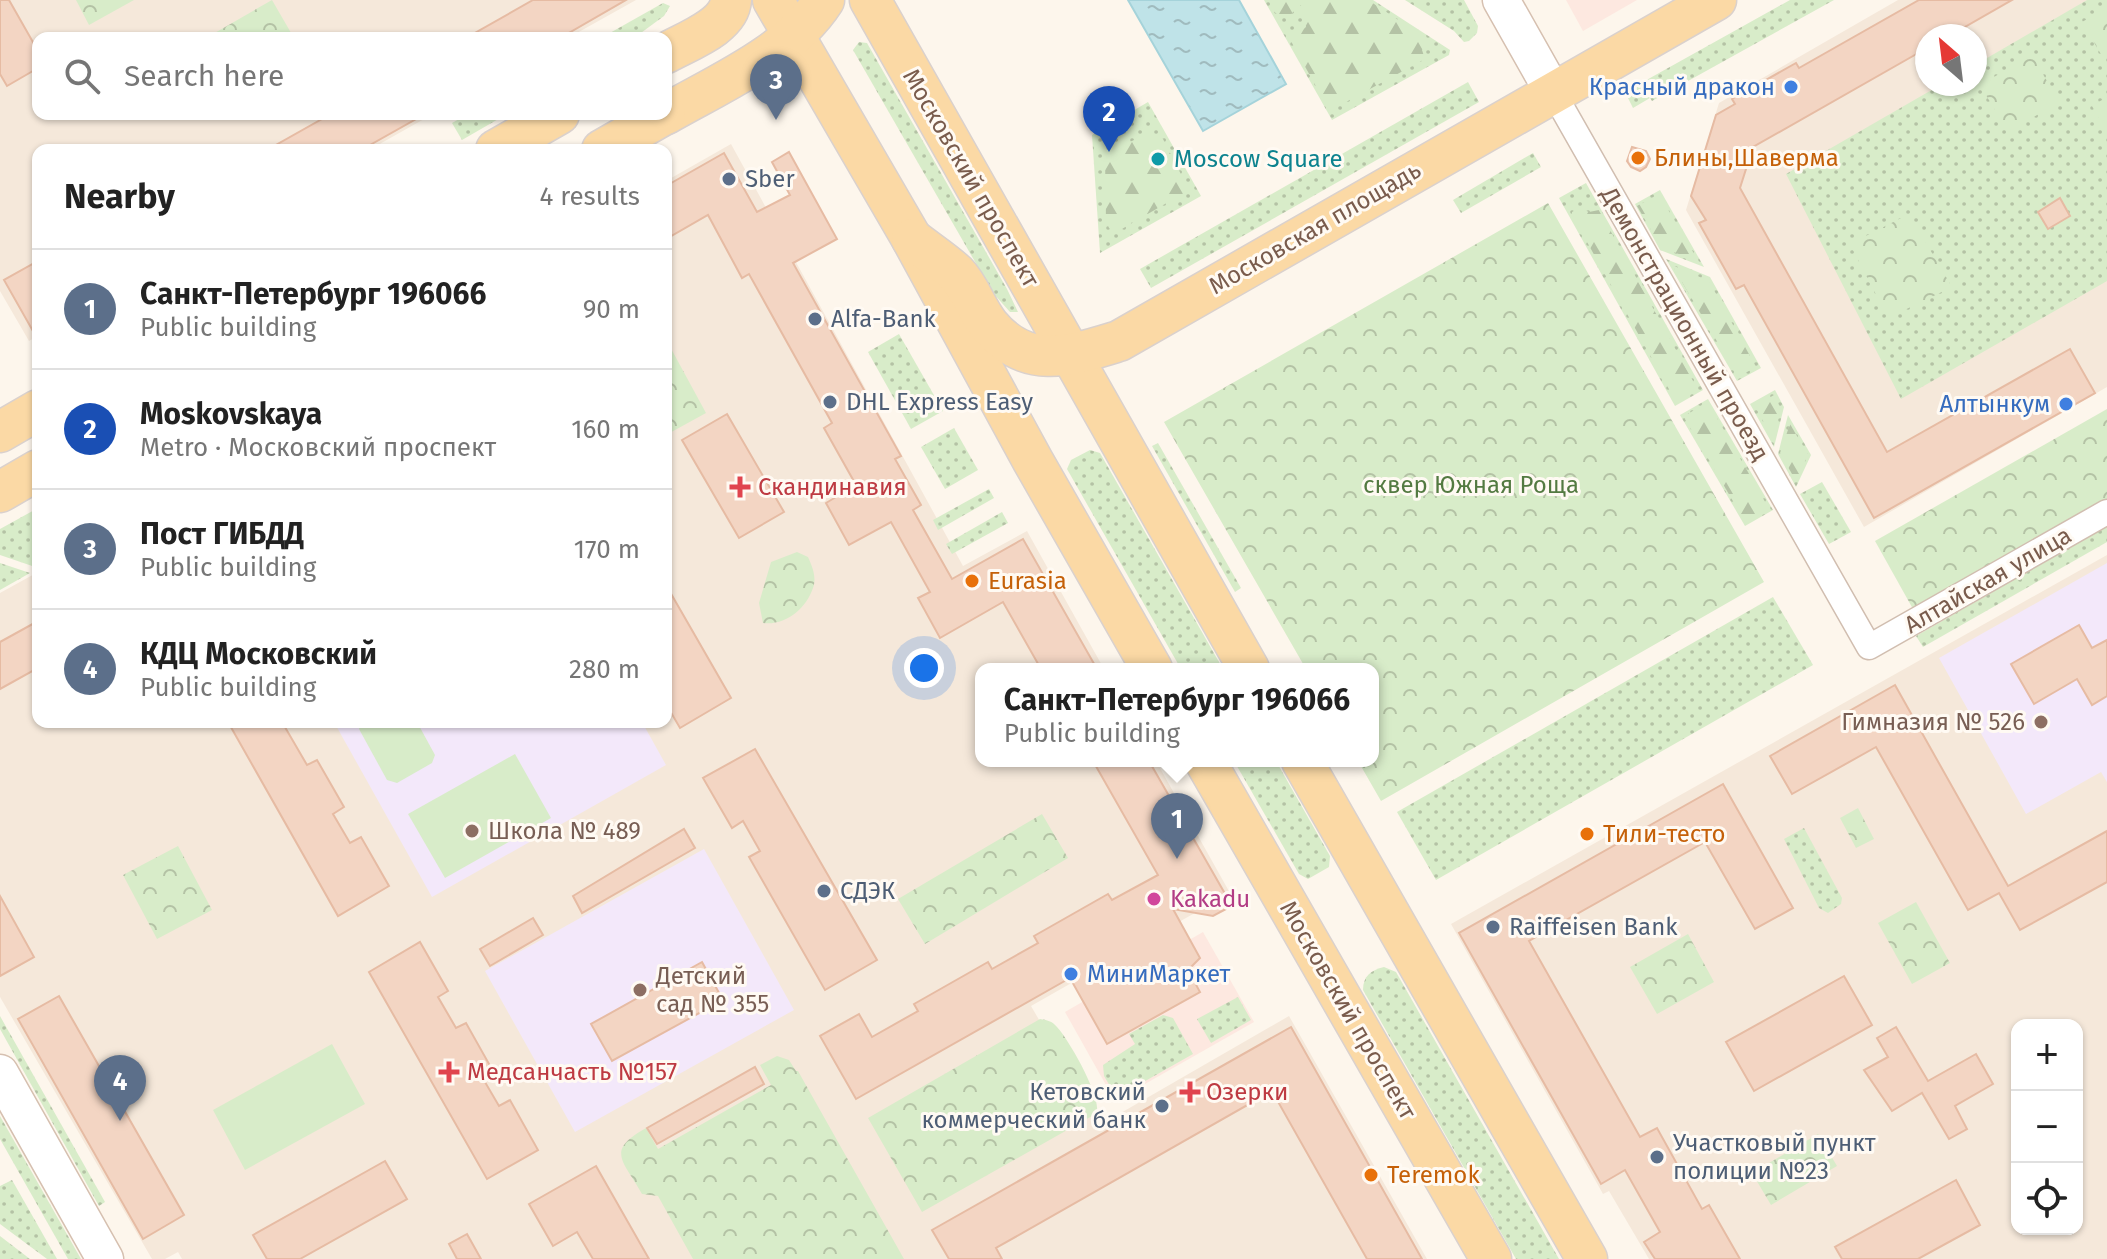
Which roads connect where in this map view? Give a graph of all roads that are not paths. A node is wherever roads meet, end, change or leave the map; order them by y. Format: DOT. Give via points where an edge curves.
graph roads {
  1 [pos="731,0"];
  2 [pos="773,0"];
  3 [pos="824,0"];
  4 [pos="870,0"];
  5 [pos="1501,0"];
  6 [pos="1716,0"];
  7 [pos="794,36"];
  8 [pos="672,50"];
  9 [pos="1553,92"];
  10 [pos="672,111"];
  11 [pos="548,120"];
  12 [pos="655,120"];
  13 [pos="506,144"];
  14 [pos="613,144"];
  15 [pos="912,239"];
  16 [pos="1072,355"];
  17 [pos="32,413"];
  18 [pos="0,432"];
  19 [pos="32,473"];
  20 [pos="0,492"];
  21 [pos="2107,512"];
  22 [pos="1869,647"];
  23 [pos="1149,663"];
  24 [pos="1246,663"];
  25 [pos="1208,767"];
  26 [pos="1305,767"];
  27 [pos="0,1073"];
  28 [pos="105,1259"];
  29 [pos="1491,1259"];
  30 [pos="1587,1259"];
  1 -- 8 [label="main road" via="721,22"];
  2 -- 7 [label="main road"];
  3 -- 7 [label="main road"];
  4 -- 16 [label="main road, Московский проспект"];
  5 -- 9 [label="street, Демонстрационный проезд"];
  6 -- 9 [label="main road, Московская площадь"];
  7 -- 10 [label="main road"];
  7 -- 15 [label="main road"];
  9 -- 16 [label="main road, Московская площадь" via="1119,341"];
  9 -- 22 [label="street, Демонстрационный проезд"];
  11 -- 13 [label="main road"];
  12 -- 14 [label="main road"];
  15 -- 16 [label="main road" via="958,275 988,324 1003,338 1023,352"];
  15 -- 23 [label="main road"];
  16 -- 24 [label="main road, Московский проспект"];
  17 -- 18 [label="main road"];
  19 -- 20 [label="main road"];
  21 -- 22 [label="street, Алтайская улица"];
  25 -- 29 [label="main road, Московский проспект"];
  26 -- 30 [label="main road"];
  27 -- 28 [label="street"];
}
